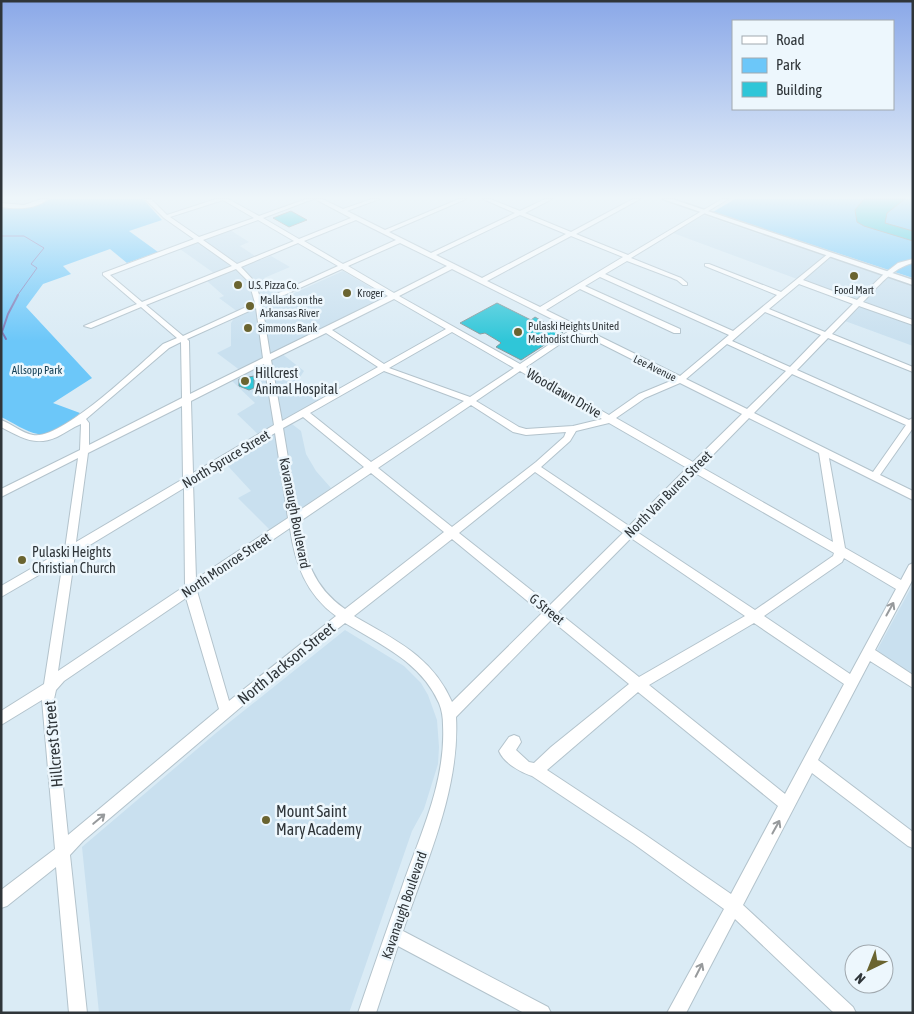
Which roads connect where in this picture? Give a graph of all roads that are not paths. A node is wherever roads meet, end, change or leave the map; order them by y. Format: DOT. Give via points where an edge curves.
graph roads {
  1 [pos="182,246"];
  2 [pos="208,246"];
  3 [pos="287,246"];
  4 [pos="309,246"];
  5 [pos="387,246"];
  6 [pos="414,246"];
  7 [pos="449,246"];
  8 [pos="548,246"];
  9 [pos="601,246"];
  10 [pos="645,246"];
  11 [pos="806,246"];
  12 [pos="829,254"];
  13 [pos="431,255"];
  14 [pos="627,257"];
  15 [pos="913,262"];
  16 [pos="707,265"];
  17 [pos="237,266"];
  18 [pos="344,266"];
  19 [pos="453,266"];
  20 [pos="600,274"];
  21 [pos="887,274"];
  22 [pos="482,281"];
  23 [pos="798,281"];
  24 [pos="913,283"];
  25 [pos="686,284"];
  26 [pos="580,286"];
  27 [pos="781,294"];
  28 [pos="394,296"];
  29 [pos="858,303"];
  30 [pos="141,304"];
  31 [pos="258,305"];
  32 [pos="763,309"];
  33 [pos="540,310"];
  34 [pos="913,323"];
  35 [pos="88,326"];
  36 [pos="326,329"];
  37 [pos="452,329"];
  38 [pos="577,329"];
  39 [pos="677,331"];
  40 [pos="734,334"];
  41 [pos="827,335"];
  42 [pos="182,338"];
  43 [pos="726,341"];
  44 [pos="267,359"];
  45 [pos="385,368"];
  46 [pos="520,368"];
  47 [pos="913,370"];
  48 [pos="790,371"];
  49 [pos="680,380"];
  50 [pos="187,400"];
  51 [pos="470,402"];
  52 [pos="304,413"];
  53 [pos="748,414"];
  54 [pos="81,419"];
  55 [pos="609,419"];
  56 [pos="1,423"];
  57 [pos="912,424"];
  58 [pos="278,427"];
  59 [pos="573,429"];
  60 [pos="823,451"];
  61 [pos="84,452"];
  62 [pos="534,467"];
  63 [pos="372,468"];
  64 [pos="693,468"];
  65 [pos="874,477"];
  66 [pos="189,482"];
  67 [pos="1,493"];
  68 [pos="913,496"];
  69 [pos="295,519"];
  70 [pos="451,532"];
  71 [pos="630,532"];
  72 [pos="840,551"];
  73 [pos="70,552"];
  74 [pos="913,568"];
  75 [pos="902,586"];
  76 [pos="190,589"];
  77 [pos="1,592"];
  78 [pos="551,612"];
  79 [pos="344,616"];
  80 [pos="754,617"];
  81 [pos="867,652"];
  82 [pos="851,682"];
  83 [pos="913,682"];
  84 [pos="638,684"];
  85 [pos="50,686"];
  86 [pos="226,711"];
  87 [pos="449,714"];
  88 [pos="1,720"];
  89 [pos="514,742"];
  90 [pos="810,763"];
  91 [pos="536,771"];
  92 [pos="788,805"];
  93 [pos="913,841"];
  94 [pos="63,852"];
  95 [pos="1,900"];
  96 [pos="732,905"];
  97 [pos="394,935"];
  98 [pos="78,1013"];
  99 [pos="367,1013"];
  100 [pos="542,1013"];
  101 [pos="676,1013"];
  102 [pos="847,1013"];
  1 -- 30 [label="street" via="105,274"];
  2 -- 17 [label="street, Kavanaugh Boulevard"];
  3 -- 17 [label="street"];
  4 -- 18 [label="street, Woodlawn Drive"];
  5 -- 18 [label="street"];
  6 -- 13 [label="street, Lee Avenue"];
  7 -- 13 [label="street"];
  8 -- 22 [label="street"];
  9 -- 14 [label="street"];
  10 -- 14 [label="street"];
  11 -- 12 [label="main road"];
  12 -- 21 [label="main road"];
  12 -- 23 [label="street"];
  13 -- 19 [label="street, Lee Avenue"];
  14 -- 20 [label="street"];
  14 -- 25 [label="street"];
  15 -- 21 [label="street, North Van Buren Street" via="897,266"];
  16 -- 27 [label="street"];
  17 -- 30 [label="street"];
  17 -- 31 [label="street, Kavanaugh Boulevard" via="252,282"];
  18 -- 28 [label="street, Woodlawn Drive"];
  18 -- 31 [label="street"];
  19 -- 22 [label="street, Lee Avenue"];
  19 -- 28 [label="street"];
  20 -- 26 [label="street"];
  20 -- 40 [label="street"];
  21 -- 24 [label="main road"];
  21 -- 29 [label="street, North Van Buren Street"];
  22 -- 33 [label="street, Lee Avenue"];
  23 -- 27 [label="street"];
  23 -- 29 [label="street"];
  26 -- 33 [label="street"];
  26 -- 39 [label="street"];
  27 -- 32 [label="street"];
  28 -- 36 [label="street"];
  28 -- 37 [label="street, Woodlawn Drive"];
  29 -- 34 [label="street"];
  29 -- 41 [label="street, North Van Buren Street"];
  30 -- 35 [label="street"];
  30 -- 42 [label="street"];
  31 -- 42 [label="street"];
  31 -- 44 [label="street, Kavanaugh Boulevard"];
  32 -- 40 [label="street"];
  32 -- 41 [label="street"];
  33 -- 38 [label="street, Lee Avenue"];
  36 -- 44 [label="street"];
  36 -- 45 [label="street"];
  37 -- 45 [label="street, North Spruce Street"];
  37 -- 46 [label="street, Woodlawn Drive"];
  38 -- 46 [label="street, North Monroe Street"];
  38 -- 49 [label="street, Lee Avenue"];
  40 -- 43 [label="street"];
  41 -- 47 [label="street"];
  41 -- 48 [label="street, North Van Buren Street"];
  42 -- 50 [label="street" via="185,341"];
  42 -- 54 [label="street" via="160,350"];
  43 -- 48 [label="street"];
  43 -- 49 [label="street"];
  44 -- 50 [label="street"];
  44 -- 58 [label="street, Kavanaugh Boulevard"];
  45 -- 51 [label="street"];
  45 -- 52 [label="street, North Spruce Street"];
  46 -- 51 [label="street, North Monroe Street"];
  46 -- 55 [label="street, Woodlawn Drive"];
  48 -- 53 [label="street, North Van Buren Street"];
  48 -- 57 [label="street"];
  49 -- 53 [label="street, Lee Avenue"];
  49 -- 55 [label="street" via="642,396"];
  50 -- 61 [label="street"];
  50 -- 66 [label="street"];
  51 -- 59 [label="street" via="519,431"];
  51 -- 63 [label="street, North Monroe Street"];
  52 -- 58 [label="street, North Spruce Street"];
  52 -- 63 [label="street, G Street"];
  53 -- 60 [label="street, Lee Avenue"];
  53 -- 64 [label="street, North Van Buren Street"];
  54 -- 56 [label="street" via="53,435 37,439"];
  54 -- 61 [label="street, Hillcrest Street" via="85,423"];
  55 -- 59 [label="street"];
  55 -- 64 [label="street, Woodlawn Drive"];
  57 -- 65 [label="street"];
  58 -- 66 [label="street, North Spruce Street"];
  58 -- 69 [label="street, Kavanaugh Boulevard"];
  59 -- 62 [label="street, North Jackson Street" via="567,439"];
  60 -- 65 [label="street, Lee Avenue"];
  60 -- 72 [label="street"];
  61 -- 67 [label="street"];
  61 -- 73 [label="street, Hillcrest Street"];
  62 -- 70 [label="street, North Jackson Street"];
  62 -- 71 [label="street"];
  63 -- 69 [label="street, North Monroe Street"];
  63 -- 70 [label="street, G Street"];
  64 -- 71 [label="street, North Van Buren Street"];
  64 -- 72 [label="street, Woodlawn Drive"];
  65 -- 68 [label="street, Lee Avenue"];
  66 -- 73 [label="street, North Spruce Street"];
  66 -- 76 [label="street"];
  69 -- 76 [label="street, North Monroe Street"];
  69 -- 79 [label="street, Kavanaugh Boulevard" via="298,546 309,579 324,599"];
  70 -- 78 [label="street, G Street"];
  70 -- 79 [label="street, North Jackson Street"];
  71 -- 78 [label="street, North Van Buren Street"];
  71 -- 80 [label="street"];
  72 -- 75 [label="street, Woodlawn Drive"];
  72 -- 80 [label="street" via="838,559"];
  73 -- 77 [label="street, North Spruce Street"];
  73 -- 85 [label="street, Hillcrest Street"];
  74 -- 75 [label="street"];
  81 -- 75 [label="street, one-way"];
  76 -- 85 [label="street, North Monroe Street"];
  76 -- 86 [label="street"];
  78 -- 84 [label="street, G Street"];
  78 -- 87 [label="street, North Van Buren Street"];
  79 -- 86 [label="street, North Jackson Street"];
  79 -- 87 [label="street, Kavanaugh Boulevard" via="413,658 441,692"];
  80 -- 82 [label="street"];
  80 -- 84 [label="street"];
  81 -- 82 [label="street"];
  81 -- 83 [label="street"];
  82 -- 90 [label="street"];
  84 -- 91 [label="street"];
  84 -- 92 [label="street, G Street"];
  85 -- 88 [label="street, North Monroe Street"];
  85 -- 94 [label="street, Hillcrest Street" via="48,699"];
  94 -- 86 [label="street, North Jackson Street, one-way"];
  87 -- 97 [label="street, Kavanaugh Boulevard" via="443,786"];
  89 -- 91 [label="street" via="506,751 525,767"];
  90 -- 92 [label="street"];
  90 -- 93 [label="street"];
  91 -- 96 [label="street" via="640,839"];
  96 -- 92 [label="street, one-way"];
  94 -- 95 [label="street, North Jackson Street"];
  94 -- 98 [label="street, Hillcrest Street"];
  101 -- 96 [label="street, one-way"];
  96 -- 102 [label="street"];
  97 -- 99 [label="street, Kavanaugh Boulevard"];
  97 -- 100 [label="street"];
}
